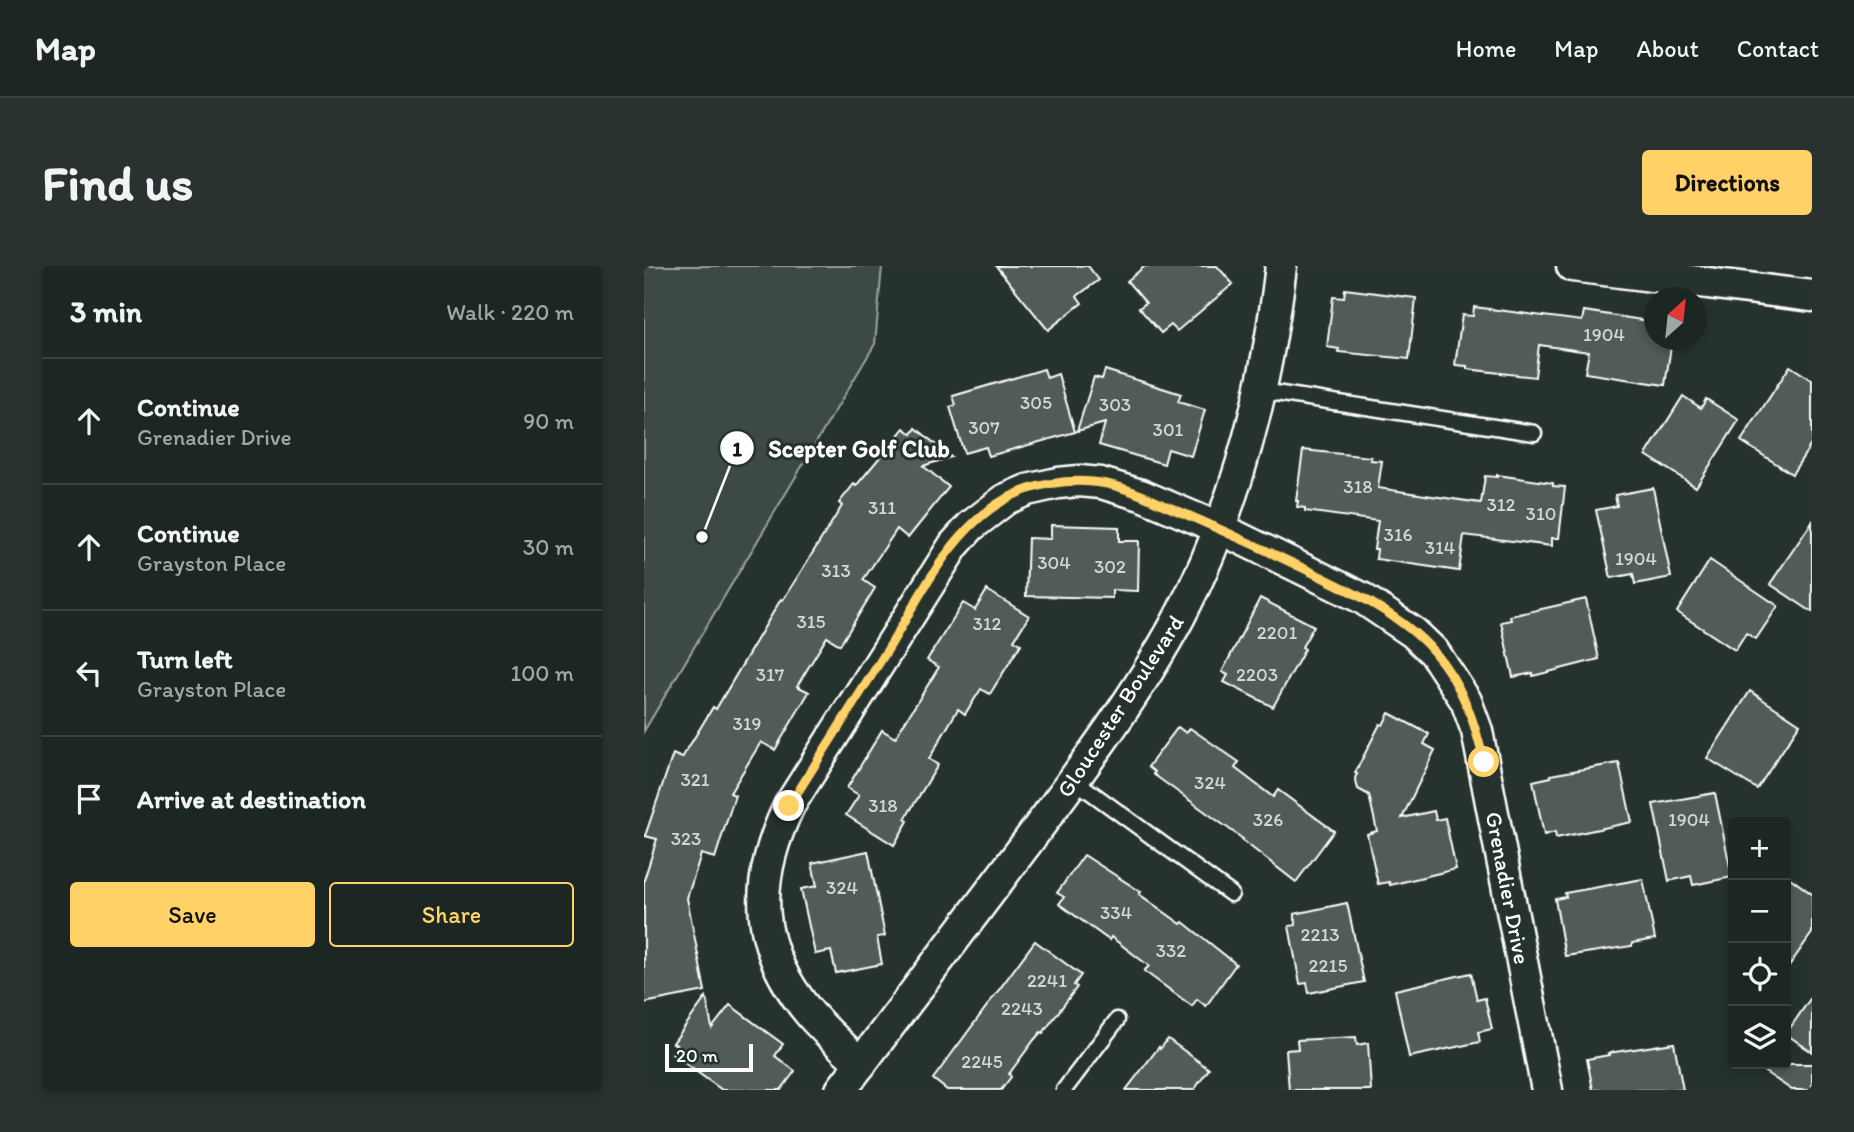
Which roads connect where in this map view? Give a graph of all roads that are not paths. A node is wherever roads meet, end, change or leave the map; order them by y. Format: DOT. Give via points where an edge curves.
graph roads {
  1 [pos="1281,266"];
  2 [pos="1572,266"];
  3 [pos="1812,296"];
  4 [pos="1262,391"];
  5 [pos="1534,433"];
  6 [pos="1219,528"];
  7 [pos="1074,780"];
  8 [pos="1231,894"];
  9 [pos="1117,1020"];
  10 [pos="849,1083"];
  11 [pos="1064,1090"];
  12 [pos="1547,1090"];
  1 -- 4 [label="street, Gloucester Boulevard"];
  2 -- 3 [label="street"];
  4 -- 5 [label="lane"];
  4 -- 6 [label="street, Gloucester Boulevard"];
  6 -- 7 [label="street, Gloucester Boulevard" via="1181,615"];
  6 -- 10 [label="street, Grenadier Drive" via="1122,488 1079,481 1058,483 1027,490 988,511 939,566 789,806 764,878 764,922 770,946"];
  6 -- 12 [label="street, Grenadier Drive" via="1362,598 1398,622 1434,652 1466,701 1484,762"];
  7 -- 8 [label="lane"];
  7 -- 10 [label="street, Gloucester Boulevard"];
  9 -- 11 [label="lane"];
}
